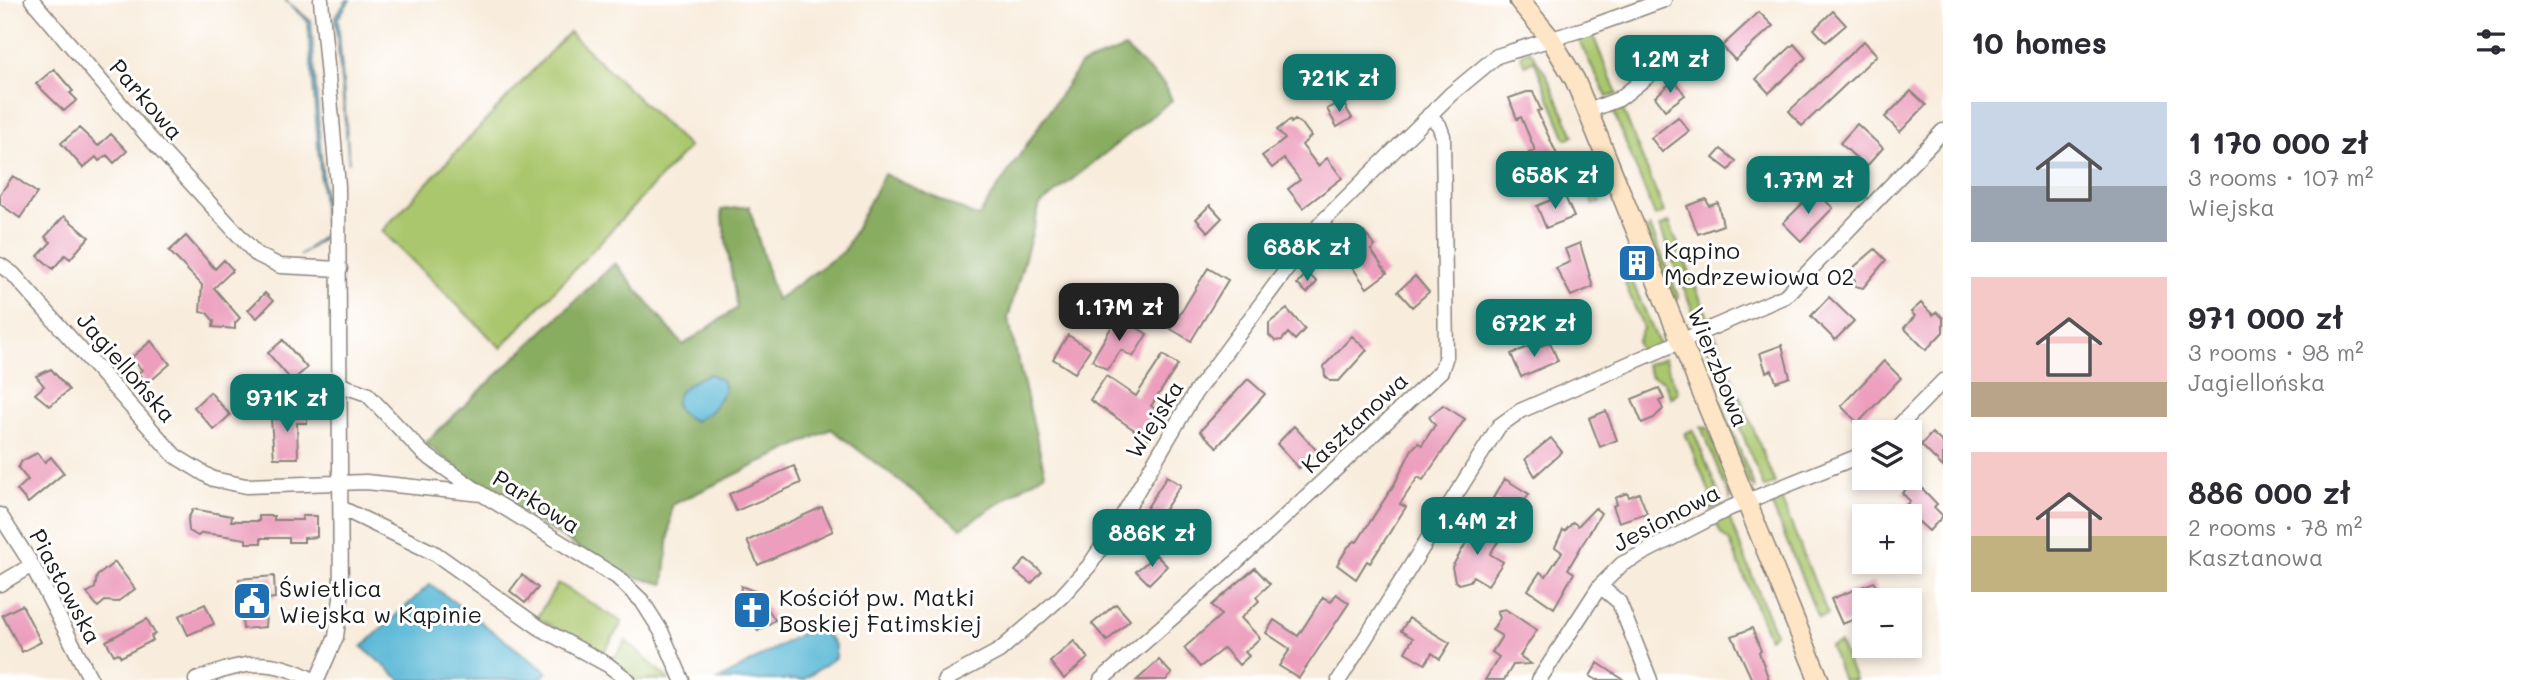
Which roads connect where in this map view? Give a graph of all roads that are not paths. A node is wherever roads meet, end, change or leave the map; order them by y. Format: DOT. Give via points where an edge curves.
graph roads {
  1 [pos="32,0"];
  2 [pos="321,0"];
  3 [pos="1519,0"];
  4 [pos="1664,0"];
  5 [pos="1550,38"];
  6 [pos="1686,46"];
  7 [pos="1588,111"];
  8 [pos="1429,115"];
  9 [pos="1943,131"];
  10 [pos="0,265"];
  11 [pos="340,269"];
  12 [pos="1682,343"];
  13 [pos="1943,381"];
  14 [pos="341,385"];
  15 [pos="1906,420"];
  16 [pos="1852,459"];
  17 [pos="340,482"];
  18 [pos="482,494"];
  19 [pos="1746,501"];
  20 [pos="341,508"];
  21 [pos="0,515"];
  22 [pos="32,565"];
  23 [pos="0,584"];
  24 [pos="1600,586"];
  25 [pos="965,676"];
  26 [pos="91,680"];
  27 [pos="196,680"];
  28 [pos="315,680"];
  29 [pos="628,680"];
  30 [pos="682,680"];
  31 [pos="945,680"];
  32 [pos="1101,680"];
  33 [pos="1339,680"];
  34 [pos="1539,680"];
  35 [pos="1650,680"];
  36 [pos="1819,680"];
  1 -- 11 [label="street, Parkowa" via="256,254 280,266"];
  2 -- 11 [label="street" via="338,186"];
  3 -- 5 [label="street, Wierzbowa"];
  4 -- 5 [label="street, Wiejska"];
  5 -- 7 [label="street, Wierzbowa"];
  5 -- 8 [label="street, Wiejska" via="1497,56"];
  6 -- 7 [label="street" via="1619,99"];
  7 -- 12 [label="street, Wierzbowa"];
  8 -- 25 [label="street, Wiejska" via="1321,223 1195,393 1089,566 1061,597"];
  8 -- 32 [label="street, Kasztanowa" via="1443,136 1446,356 1441,371 1235,563"];
  9 -- 12 [label="street" via="1785,296"];
  10 -- 17 [label="street, Jagiellońska" via="13,274 175,456 214,479 246,486"];
  11 -- 14 [label="street"];
  12 -- 19 [label="street, Wierzbowa"];
  12 -- 33 [label="street" via="1520,411 1499,426"];
  13 -- 15 [label="street"];
  14 -- 17 [label="street"];
  14 -- 18 [label="street, Parkowa" via="367,394 423,453"];
  16 -- 19 [label="street, Jesionowa"];
  17 -- 18 [label="street, Jagiellońska"];
  17 -- 20 [label="street"];
  18 -- 30 [label="street, Parkowa" via="617,577 642,601"];
  19 -- 24 [label="street, Jesionowa" via="1622,564"];
  19 -- 36 [label="street, Wierzbowa"];
  20 -- 28 [label="street" via="339,624 332,650"];
  20 -- 29 [label="street" via="436,554 540,628"];
  21 -- 22 [label="street, Piastowska"];
  22 -- 23 [label="street"];
  22 -- 26 [label="street, Piastowska"];
  24 -- 34 [label="street, Jesionowa"];
  24 -- 35 [label="street" via="1619,602"];
  25 -- 31 [label="street, Wiejska"];
  27 -- 28 [label="street" via="252,662 288,668"];
}
